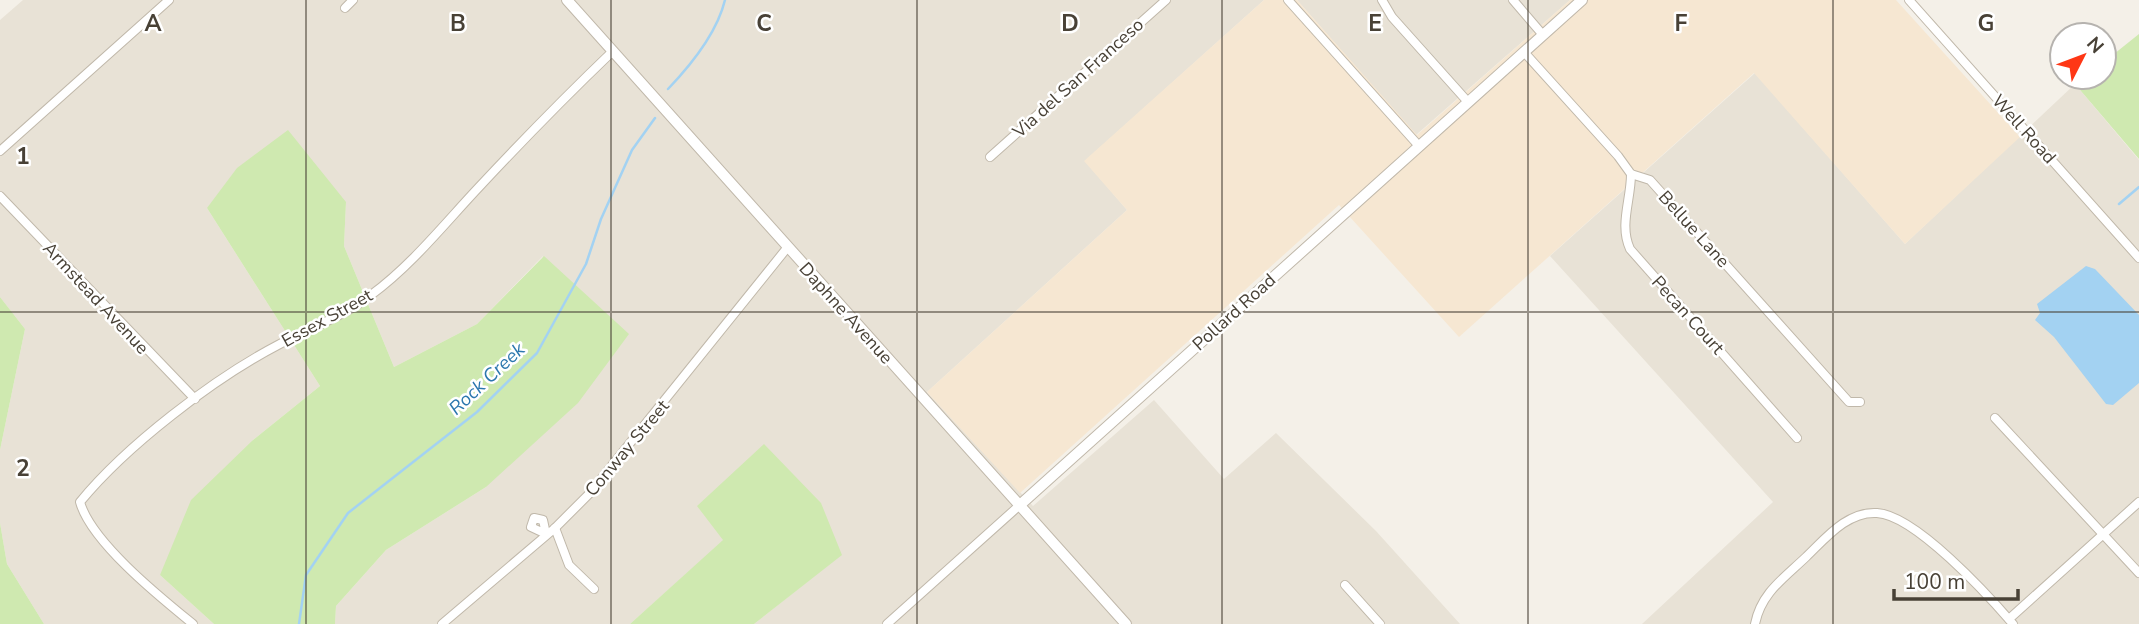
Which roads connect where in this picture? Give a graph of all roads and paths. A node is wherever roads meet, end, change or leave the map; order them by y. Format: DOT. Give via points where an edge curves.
graph roads {
  1 [pos="169,0"];
  2 [pos="353,0"];
  3 [pos="567,0"];
  4 [pos="1166,0"];
  5 [pos="1288,0"];
  6 [pos="1382,0"];
  7 [pos="1513,0"];
  8 [pos="1582,0"];
  9 [pos="1909,0"];
  10 [pos="345,8"];
  11 [pos="1543,35"];
  12 [pos="614,51"];
  13 [pos="1524,52"];
  14 [pos="1468,102"];
  15 [pos="1419,146"];
  16 [pos="0,151"];
  17 [pos="990,157"];
  18 [pos="1631,174"];
  19 [pos="0,196"];
  20 [pos="787,248"];
  21 [pos="2139,258"];
  22 [pos="195,399"];
  23 [pos="1860,402"];
  24 [pos="1995,418"];
  25 [pos="1797,438"];
  26 [pos="2139,502"];
  27 [pos="1021,503"];
  28 [pos="555,528"];
  29 [pos="2102,536"];
  30 [pos="2139,573"];
  31 [pos="1345,585"];
  32 [pos="594,589"];
  33 [pos="2011,621"];
  34 [pos="193,624"];
  35 [pos="442,624"];
  36 [pos="887,624"];
  37 [pos="1126,624"];
  38 [pos="1380,624"];
  39 [pos="1755,624"];
  1 -- 16 [label="street"];
  2 -- 10 [label="street"];
  3 -- 12 [label="street, Daphne Avenue"];
  4 -- 17 [label="street, Via del San Franceso"];
  5 -- 15 [label="street"];
  6 -- 14 [label="street"];
  7 -- 11 [label="street"];
  8 -- 11 [label="street, Pollard Road"];
  9 -- 21 [label="street, Well Road"];
  11 -- 13 [label="street, Pollard Road"];
  12 -- 20 [label="street, Daphne Avenue"];
  12 -- 22 [label="street, Essex Street" via="536,124 373,294 261,355"];
  13 -- 14 [label="street, Pollard Road"];
  13 -- 18 [label="street, Bellue Lane"];
  14 -- 15 [label="street, Pollard Road"];
  15 -- 27 [label="street, Pollard Road"];
  18 -- 23 [label="street, Bellue Lane" via="1650,180 1849,402"];
  18 -- 25 [label="street, Pecan Court" via="1623,234 1630,249"];
  19 -- 22 [label="street, Armstead Avenue"];
  20 -- 27 [label="street, Daphne Avenue"];
  20 -- 28 [label="street, Conway Street" via="619,458"];
  22 -- 34 [label="street, Essex Street" via="80,502 88,522 114,551"];
  24 -- 29 [label="street"];
  26 -- 29 [label="street"];
  27 -- 36 [label="street, Pollard Road"];
  27 -- 37 [label="street, Daphne Avenue"];
  28 -- 32 [label="street" via="569,565"];
  28 -- 35 [label="street, Conway Street"];
  29 -- 30 [label="street"];
  29 -- 33 [label="street"];
  31 -- 38 [label="street"];
  33 -- 39 [label="street" via="1915,529 1876,513 1856,517 1824,538 1764,598"];
}
